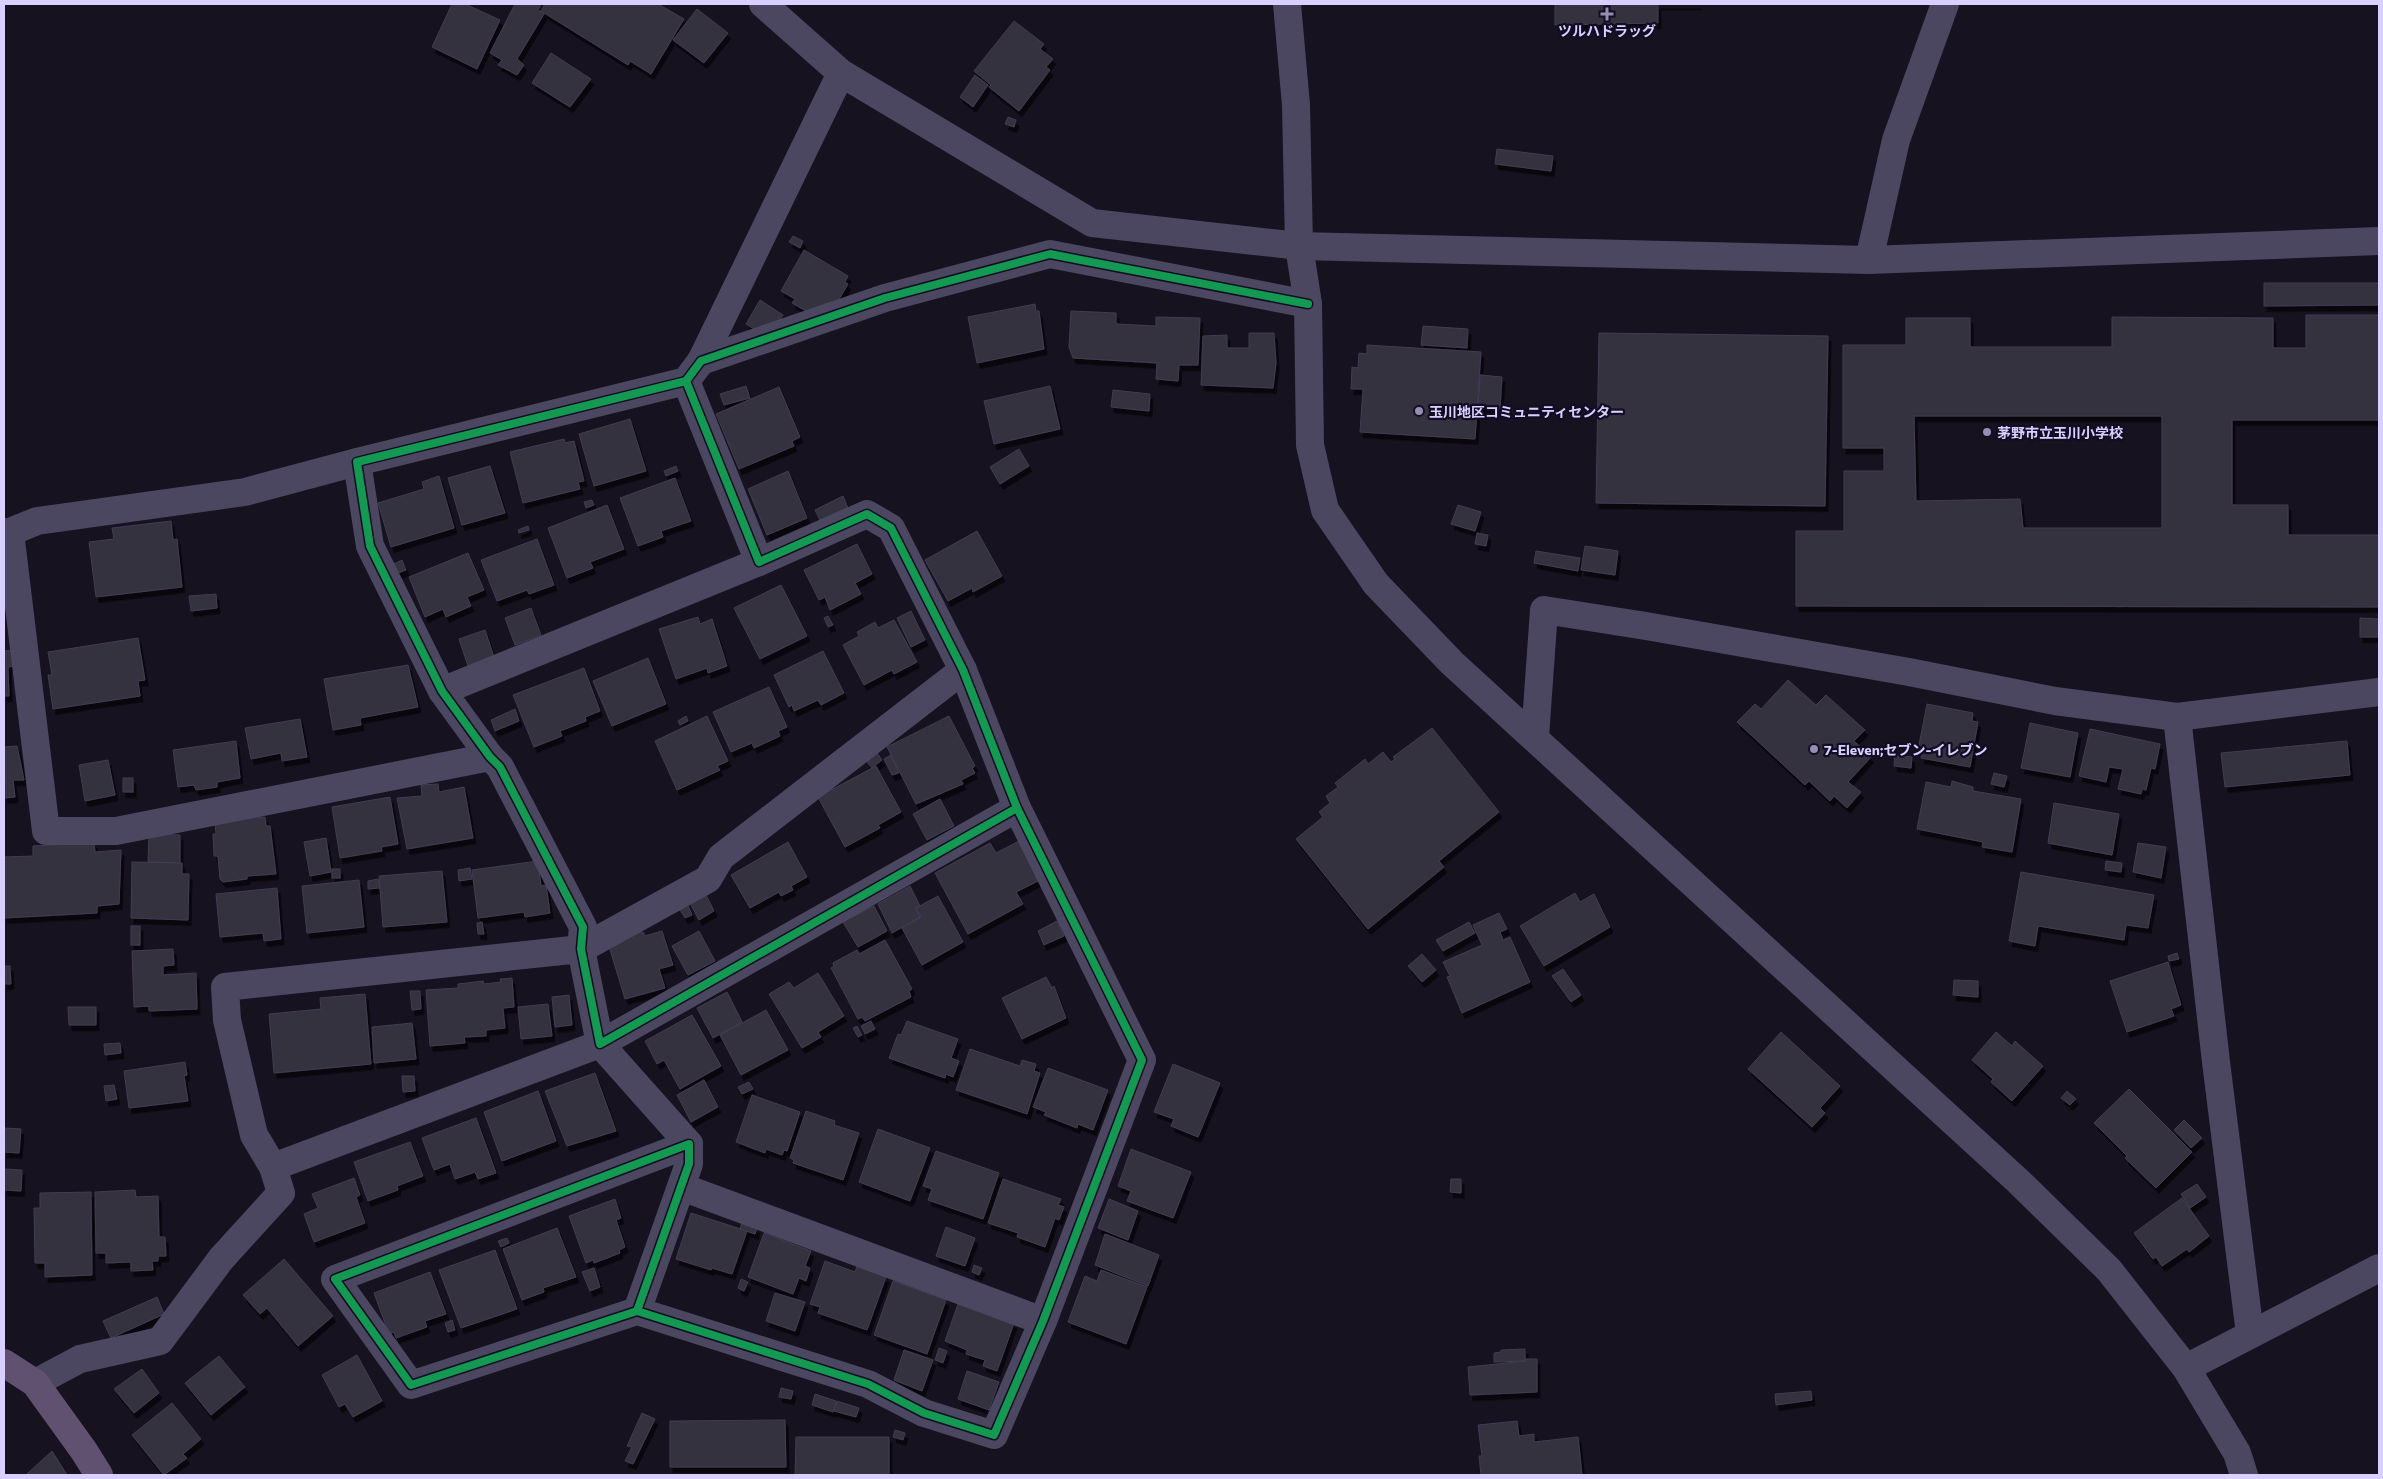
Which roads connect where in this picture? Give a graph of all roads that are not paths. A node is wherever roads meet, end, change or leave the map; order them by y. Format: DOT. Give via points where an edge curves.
graph roads {
  1 [pos="763,4"];
  2 [pos="1287,4"];
  3 [pos="1945,4"];
  4 [pos="841,74"];
  5 [pos="2379,242"];
  6 [pos="1299,246"];
  7 [pos="1869,260"];
  8 [pos="1308,304"];
  9 [pos="694,371"];
  10 [pos="357,462"];
  11 [pos="7,532"];
  12 [pos="758,562"];
  13 [pos="963,670"];
  14 [pos="442,691"];
  15 [pos="2379,692"];
  16 [pos="2177,717"];
  17 [pos="1535,738"];
  18 [pos="490,757"];
  19 [pos="1017,808"];
  20 [pos="581,949"];
  21 [pos="600,1044"];
  22 [pos="689,1144"];
  23 [pos="274,1167"];
  24 [pos="682,1187"];
  25 [pos="2379,1268"];
  26 [pos="637,1311"];
  27 [pos="1043,1321"];
  28 [pos="2250,1334"];
  29 [pos="4,1363"];
  30 [pos="2186,1368"];
  31 [pos="35,1384"];
  32 [pos="99,1475"];
  33 [pos="2244,1475"];
  1 -- 4 [label="street"];
  2 -- 6 [label="street" via="1296,106"];
  3 -- 7 [label="street" via="1896,140"];
  4 -- 6 [label="street" via="1092,222"];
  4 -- 9 [label="street"];
  5 -- 7 [label="street"];
  6 -- 7 [label="street"];
  6 -- 8 [label="street"];
  8 -- 9 [label="street" via="1050,254 885,298"];
  8 -- 17 [label="street" via="1310,445 1325,510 1376,584 1452,663"];
  9 -- 10 [label="street"];
  9 -- 12 [label="street"];
  10 -- 11 [label="street" via="245,492 37,521"];
  10 -- 14 [label="street" via="370,546"];
  11 -- 18 [label="street" via="46,832 116,831"];
  12 -- 13 [label="street" via="867,514 891,528"];
  12 -- 14 [label="street"];
  13 -- 19 [label="street"];
  13 -- 20 [label="street" via="721,857 708,880"];
  14 -- 18 [label="street"];
  15 -- 16 [label="street"];
  16 -- 17 [label="street" via="2055,701 1544,610"];
  16 -- 28 [label="street"];
  17 -- 30 [label="street" via="2018,1181 2108,1270"];
  18 -- 20 [label="street" via="500,767 583,927"];
  19 -- 21 [label="street"];
  19 -- 27 [label="street" via="1142,1060"];
  20 -- 21 [label="street"];
  20 -- 23 [label="street" via="225,987 227,1020 254,1135"];
  21 -- 22 [label="street"];
  21 -- 23 [label="street"];
  22 -- 24 [label="street" via="689,1164"];
  22 -- 26 [label="street" via="335,1279 411,1385"];
  23 -- 31 [label="street" via="281,1193 221,1259 160,1341 80,1358"];
  24 -- 26 [label="street"];
  24 -- 27 [label="street"];
  25 -- 28 [label="street"];
  26 -- 27 [label="street" via="868,1384 924,1413 994,1435"];
  28 -- 30 [label="street"];
  29 -- 31 [label="main road"];
  30 -- 33 [label="street" via="2238,1453"];
  31 -- 32 [label="main road"];
}
